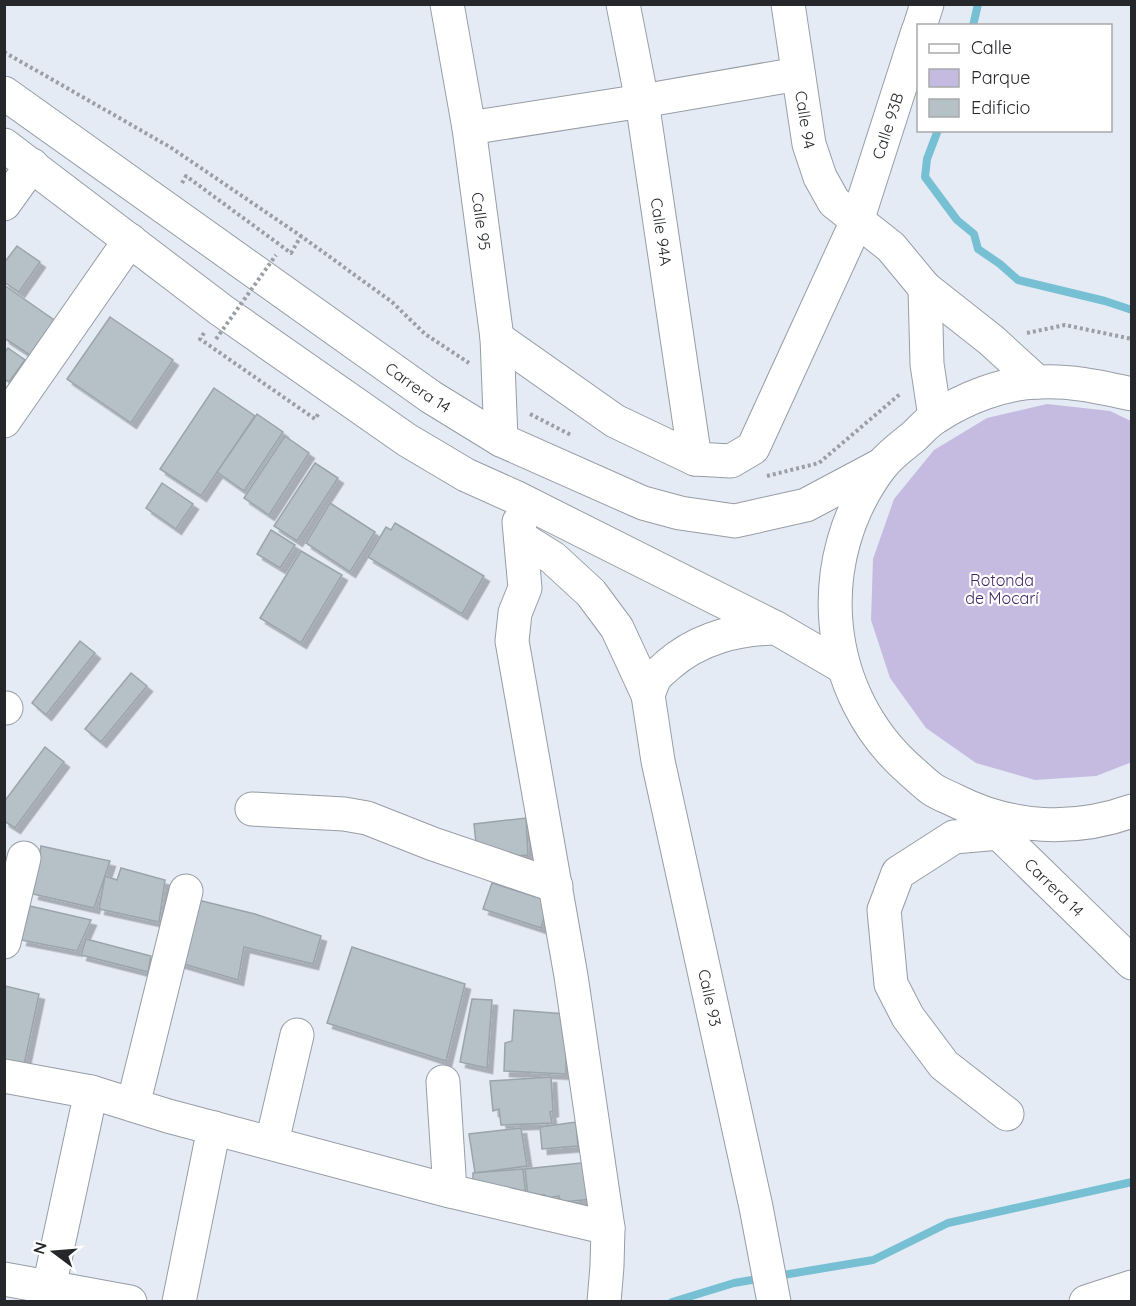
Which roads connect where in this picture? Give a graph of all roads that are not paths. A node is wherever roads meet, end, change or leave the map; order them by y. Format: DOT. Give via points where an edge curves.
graph roads {
  1 [pos="447,4"];
  2 [pos="623,4"];
  3 [pos="788,4"];
  4 [pos="927,4"];
  5 [pos="921,24"];
  6 [pos="917,35"];
  7 [pos="798,74"];
  8 [pos="4,93"];
  9 [pos="642,101"];
  10 [pos="469,128"];
  11 [pos="4,145"];
  12 [pos="32,165"];
  13 [pos="4,204"];
  14 [pos="857,221"];
  15 [pos="130,240"];
  16 [pos="925,288"];
  17 [pos="497,338"];
  18 [pos="1037,382"];
  19 [pos="1131,394"];
  20 [pos="935,417"];
  21 [pos="4,421"];
  22 [pos="501,440"];
  23 [pos="695,459"];
  24 [pos="883,464"];
  25 [pos="515,497"];
  26 [pos="521,538"];
  27 [pos="776,628"];
  28 [pos="843,667"];
  29 [pos="648,695"];
  30 [pos="252,809"];
  31 [pos="1131,811"];
  32 [pos="988,823"];
  33 [pos="24,858"];
  34 [pos="556,886"];
  35 [pos="186,891"];
  36 [pos="4,942"];
  37 [pos="1131,963"];
  38 [pos="297,1035"];
  39 [pos="4,1076"];
  40 [pos="443,1082"];
  41 [pos="91,1092"];
  42 [pos="133,1105"];
  43 [pos="1007,1114"];
  44 [pos="214,1128"];
  45 [pos="272,1142"];
  46 [pos="450,1191"];
  47 [pos="608,1228"];
  48 [pos="4,1279"];
  49 [pos="770,1284"];
  50 [pos="49,1287"];
  51 [pos="1131,1287"];
  52 [pos="113,1300"];
  53 [pos="179,1302"];
  54 [pos="603,1302"];
  55 [pos="1086,1302"];
  1 -- 10 [label="main road, Calle 95"];
  2 -- 9 [label="main road, Calle 94A"];
  3 -- 7 [label="main road, Calle 94"];
  4 -- 5 [label="main road"];
  6 -- 14 [label="main road, Calle 93B"];
  7 -- 9 [label="main road"];
  7 -- 14 [label="main road, Calle 94" via="809,144 820,177 834,202"];
  8 -- 22 [label="main road, Carrera 14" via="431,397"];
  9 -- 10 [label="main road"];
  9 -- 23 [label="main road, Calle 94A"];
  10 -- 17 [label="main road, Calle 95"];
  11 -- 12 [label="main road"];
  12 -- 13 [label="main road"];
  12 -- 15 [label="main road"];
  14 -- 16 [label="main road, Calle 94" via="891,247"];
  14 -- 23 [label="main road, Calle 93B" via="753,448 731,461"];
  15 -- 21 [label="main road"];
  15 -- 25 [label="main road" via="221,310 407,441 466,475"];
  16 -- 18 [label="main road, Calle 94"];
  16 -- 20 [label="main road" via="927,364"];
  17 -- 22 [label="main road, Calle 95"];
  17 -- 23 [label="main road" via="615,421"];
  18 -- 19 [label="main road" via="1085,383"];
  18 -- 20 [label="main road" via="1001,388"];
  20 -- 24 [label="main road"];
  22 -- 24 [label="main road, Carrera 14" via="642,503 735,521 806,505"];
  24 -- 28 [label="main road" via="855,510 838,561 834,614"];
  25 -- 26 [label="main road"];
  25 -- 27 [label="main road"];
  26 -- 29 [label="main road, Calle 93" via="553,558 591,593 618,628"];
  26 -- 34 [label="main road" via="525,588 515,613 513,641"];
  27 -- 28 [label="main road"];
  27 -- 29 [label="main road" via="723,634 698,644 656,676"];
  28 -- 32 [label="main road" via="863,714 893,755 932,789"];
  29 -- 49 [label="main road, Calle 93" via="658,761"];
  30 -- 34 [label="main road" via="367,818"];
  31 -- 32 [label="main road" via="1065,826"];
  32 -- 37 [label="main road, Carrera 14"];
  32 -- 43 [label="main road" via="954,837 898,873 884,910 891,984 908,1017 944,1065"];
  33 -- 36 [label="main road"];
  34 -- 47 [label="main road"];
  35 -- 42 [label="main road"];
  38 -- 45 [label="main road"];
  39 -- 41 [label="main road"];
  40 -- 46 [label="main road"];
  41 -- 42 [label="main road"];
  41 -- 50 [label="main road"];
  42 -- 44 [label="main road"];
  44 -- 45 [label="main road"];
  44 -- 53 [label="main road"];
  45 -- 46 [label="main road"];
  46 -- 47 [label="main road"];
  47 -- 54 [label="main road"];
  48 -- 50 [label="main road"];
  50 -- 52 [label="main road"];
  51 -- 55 [label="main road"];
}
